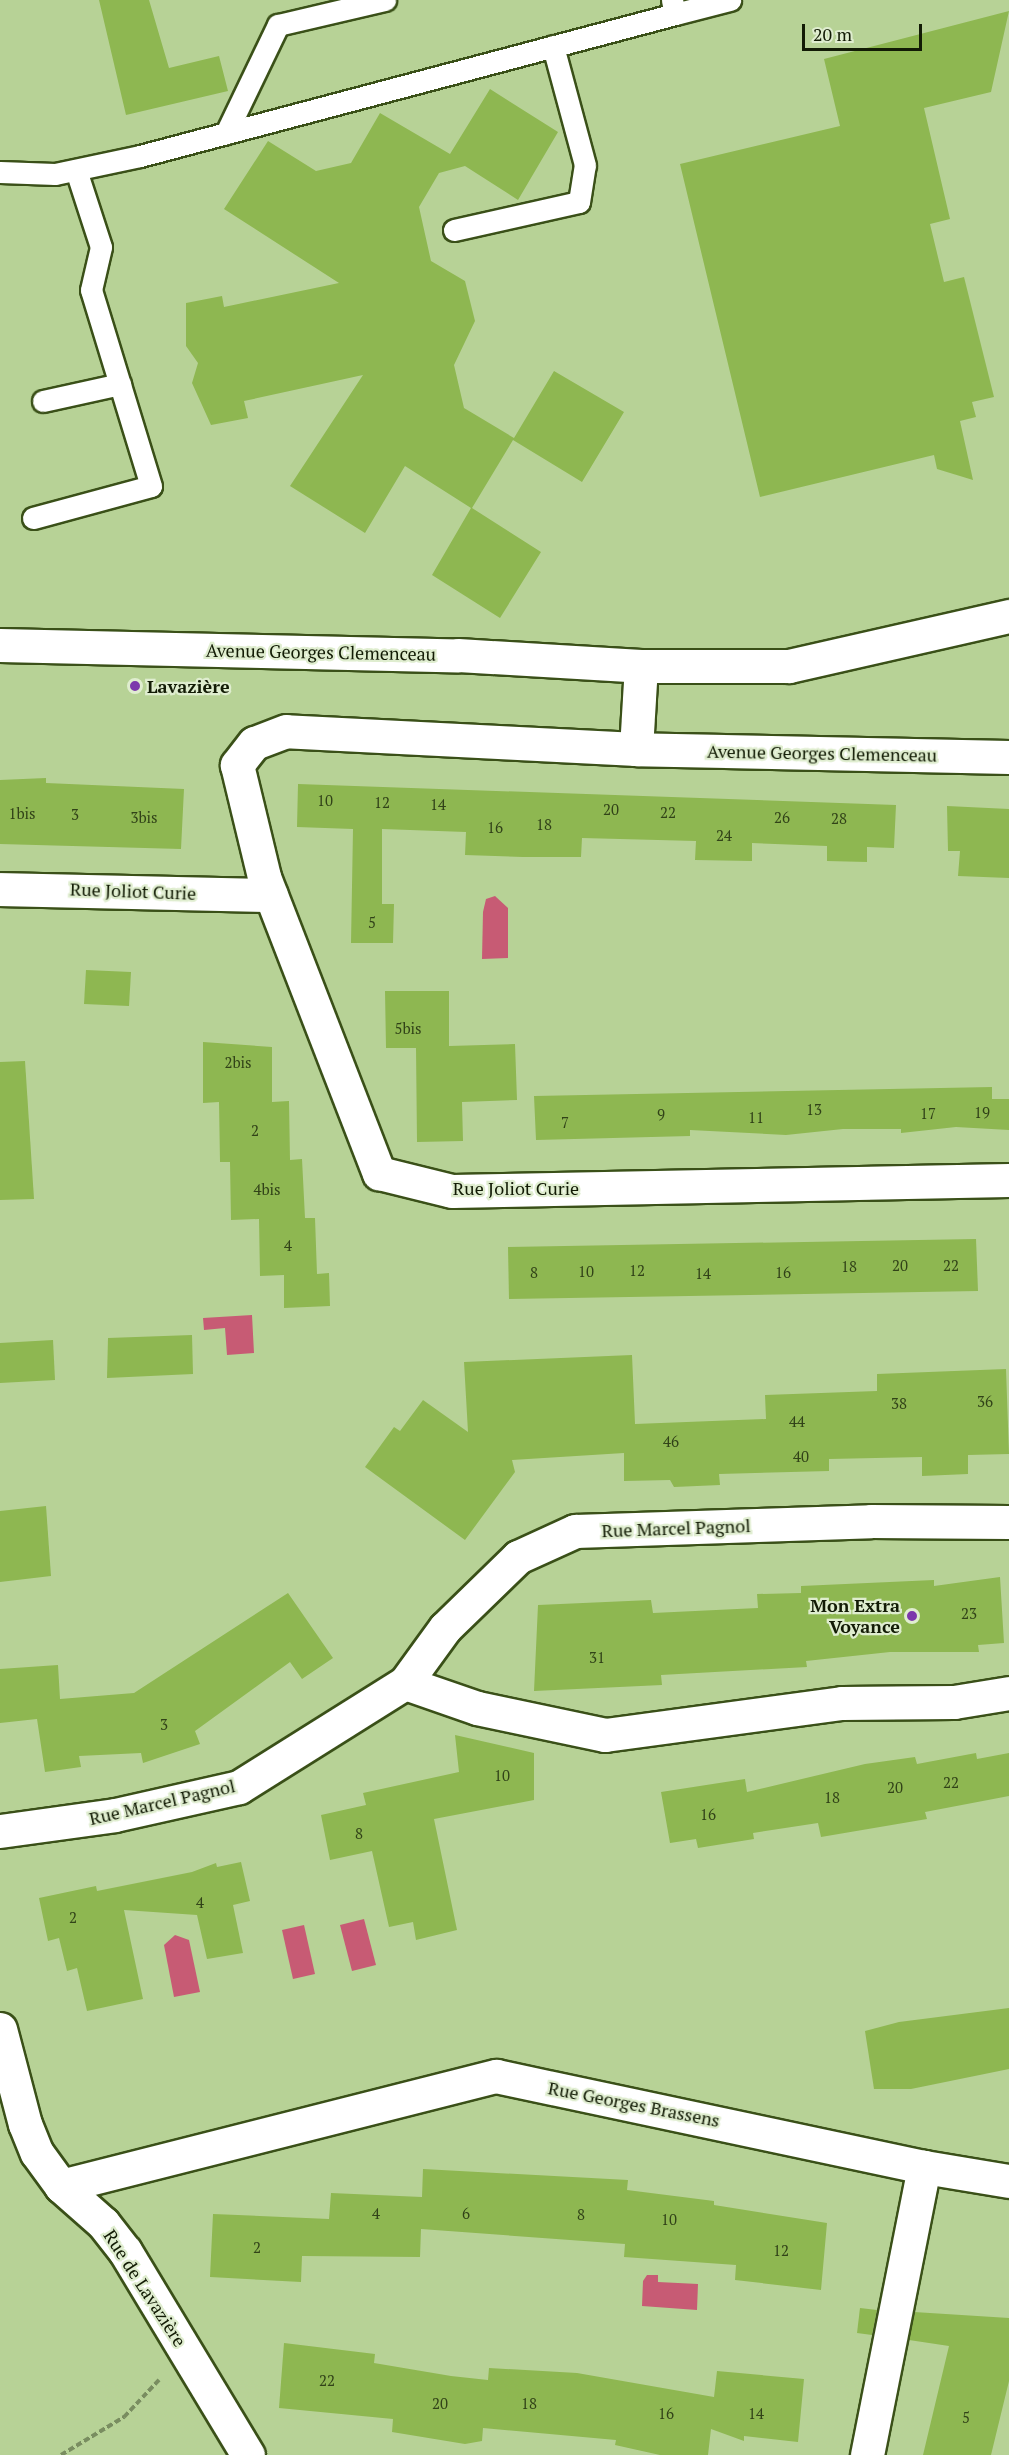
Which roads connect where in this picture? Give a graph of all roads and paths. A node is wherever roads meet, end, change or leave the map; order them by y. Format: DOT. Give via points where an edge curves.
graph roads {
  1 [pos="385,0"];
  2 [pos="730,0"];
  3 [pos="674,7"];
  4 [pos="553,46"];
  5 [pos="226,133"];
  6 [pos="76,170"];
  7 [pos="0,172"];
  8 [pos="454,230"];
  9 [pos="120,384"];
  10 [pos="43,401"];
  11 [pos="33,518"];
  12 [pos="1009,616"];
  13 [pos="0,645"];
  14 [pos="641,666"];
  15 [pos="636,749"];
  16 [pos="1009,756"];
  17 [pos="0,889"];
  18 [pos="271,895"];
  19 [pos="1009,1180"];
  20 [pos="1009,1522"];
  21 [pos="405,1683"];
  22 [pos="1009,1693"];
  23 [pos="0,1832"];
  24 [pos="0,2028"];
  25 [pos="924,2167"];
  26 [pos="1009,2181"];
  27 [pos="61,2186"];
  28 [pos="185,2350"];
  29 [pos="61,2455"];
  30 [pos="248,2455"];
  31 [pos="867,2455"];
  1 -- 5 [label="lane" via="278,25"];
  2 -- 3 [label="lane"];
  3 -- 4 [label="lane"];
  4 -- 5 [label="lane"];
  4 -- 8 [label="lane" via="585,165 579,202"];
  5 -- 6 [label="lane"];
  6 -- 7 [label="lane" via="55,174"];
  6 -- 9 [label="lane" via="100,247 91,290"];
  9 -- 10 [label="lane"];
  9 -- 11 [label="lane" via="150,486"];
  12 -- 14 [label="street, Avenue Georges Clemenceau" via="789,666"];
  13 -- 14 [label="street, Avenue Georges Clemenceau" via="458,655"];
  14 -- 15 [label="street"];
  15 -- 16 [label="street, Avenue Georges Clemenceau"];
  15 -- 18 [label="street, Avenue Georges Clemenceau" via="286,731 254,743 237,765"];
  17 -- 18 [label="street, Rue Joliot Curie"];
  18 -- 19 [label="street, Rue Joliot Curie" via="379,1173 452,1191"];
  20 -- 21 [label="street, Rue Marcel Pagnol" via="871,1521 575,1531 518,1557 445,1628"];
  21 -- 22 [label="street" via="477,1708 605,1736 842,1703 954,1702"];
  21 -- 23 [label="street, Rue Marcel Pagnol" via="239,1787 115,1815"];
  24 -- 27 [label="street, Rue de Lavazière" via="25,2124 37,2153"];
  25 -- 26 [label="street, Rue Georges Brassens"];
  25 -- 27 [label="street, Rue Georges Brassens" via="718,2120 496,2076"];
  25 -- 31 [label="street"];
  27 -- 28 [label="street, Rue de Lavazière" via="104,2223"];
  28 -- 29 [label="path" via="124,2417"];
  28 -- 30 [label="street, Rue de Lavazière"];
}
